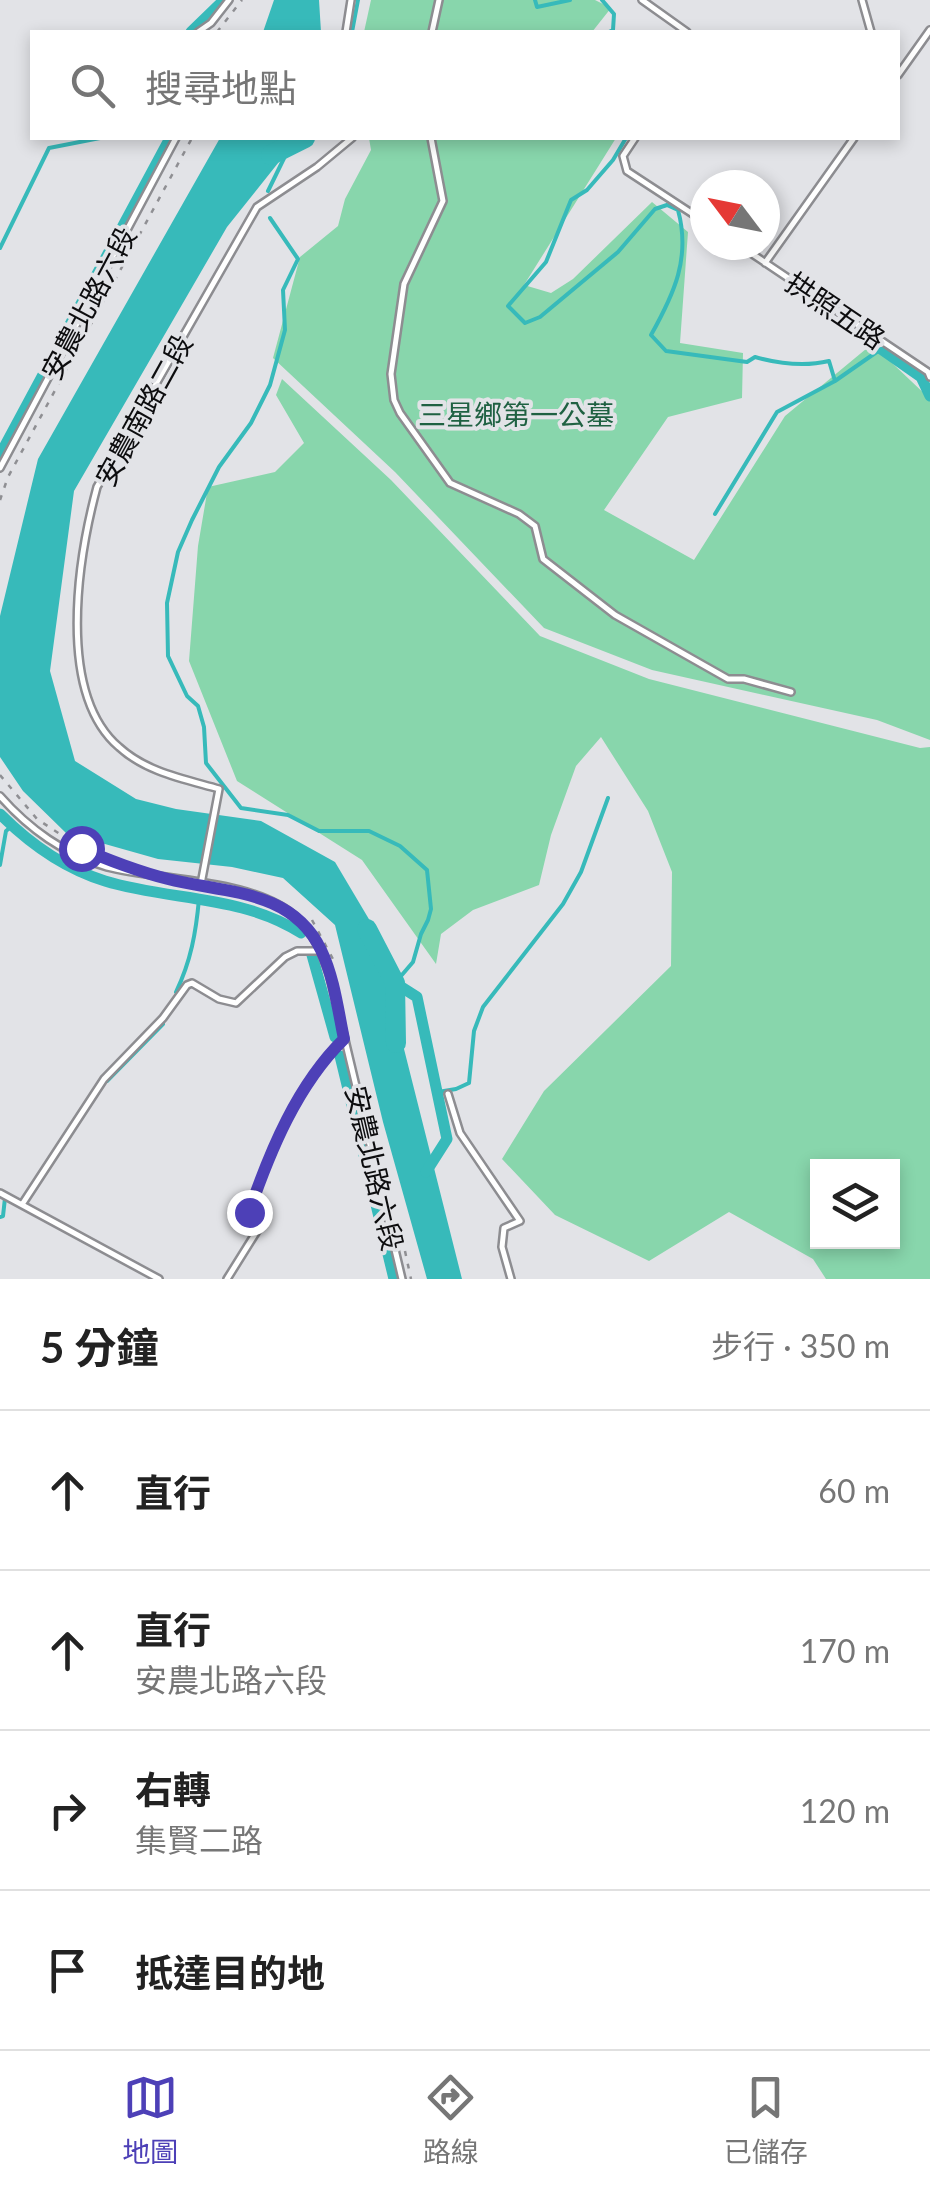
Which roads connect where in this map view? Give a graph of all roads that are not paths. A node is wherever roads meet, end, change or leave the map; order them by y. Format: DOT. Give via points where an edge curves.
graph roads {
  1 [pos="229,0"];
  2 [pos="350,0"];
  3 [pos="438,0"];
  4 [pos="642,0"];
  5 [pos="862,0"];
  6 [pos="201,30"];
  7 [pos="346,30"];
  8 [pos="432,30"];
  9 [pos="684,30"];
  10 [pos="870,30"];
  11 [pos="930,30"];
  12 [pos="900,70"];
  13 [pos="175,140"];
  14 [pos="350,140"];
  15 [pos="432,140"];
  16 [pos="634,140"];
  17 [pos="853,140"];
  18 [pos="690,212"];
  19 [pos="762,260"];
  20 [pos="766,263"];
  21 [pos="930,377"];
  22 [pos="0,468"];
  23 [pos="791,692"];
  24 [pos="0,796"];
  25 [pos="201,884"];
  26 [pos="321,951"];
  27 [pos="344,1039"];
  28 [pos="448,1094"];
  29 [pos="0,1193"];
  30 [pos="23,1203"];
  31 [pos="159,1279"];
  32 [pos="228,1279"];
  33 [pos="402,1279"];
  34 [pos="511,1279"];
  1 -- 6 [label="lane"];
  2 -- 7 [label="lane"];
  3 -- 8 [label="lane"];
  4 -- 9 [label="lane"];
  5 -- 10 [label="lane"];
  11 -- 12 [label="lane"];
  13 -- 22 [label="lane, 安農北路六段"];
  14 -- 25 [label="lane, 安農南路二段" via="257,207 98,488 84,537 77,653 86,698 117,746 140,763 218,789"];
  15 -- 23 [label="lane" via="443,201 404,284 391,374 400,414 450,483 536,526 544,558 615,615 728,679"];
  16 -- 18 [label="lane" via="623,156 627,170"];
  17 -- 20 [label="lane"];
  19 -- 20 [label="lane, 拱照五路"];
  20 -- 21 [label="lane, 拱照五路"];
  24 -- 25 [label="lane, 安農北路六段" via="57,846 104,866"];
  25 -- 26 [label="lane, 安農北路六段" via="274,902 294,915"];
  26 -- 27 [label="lane, 安農北路六段"];
  26 -- 30 [label="lane" via="286,956 236,1003 187,985 104,1079"];
  27 -- 32 [label="lane" via="309,1080 262,1175 249,1212 257,1232"];
  27 -- 33 [label="lane, 安農北路六段"];
  28 -- 34 [label="lane" via="460,1133 520,1221 504,1228"];
  29 -- 30 [label="lane"];
  30 -- 31 [label="lane"];
}
